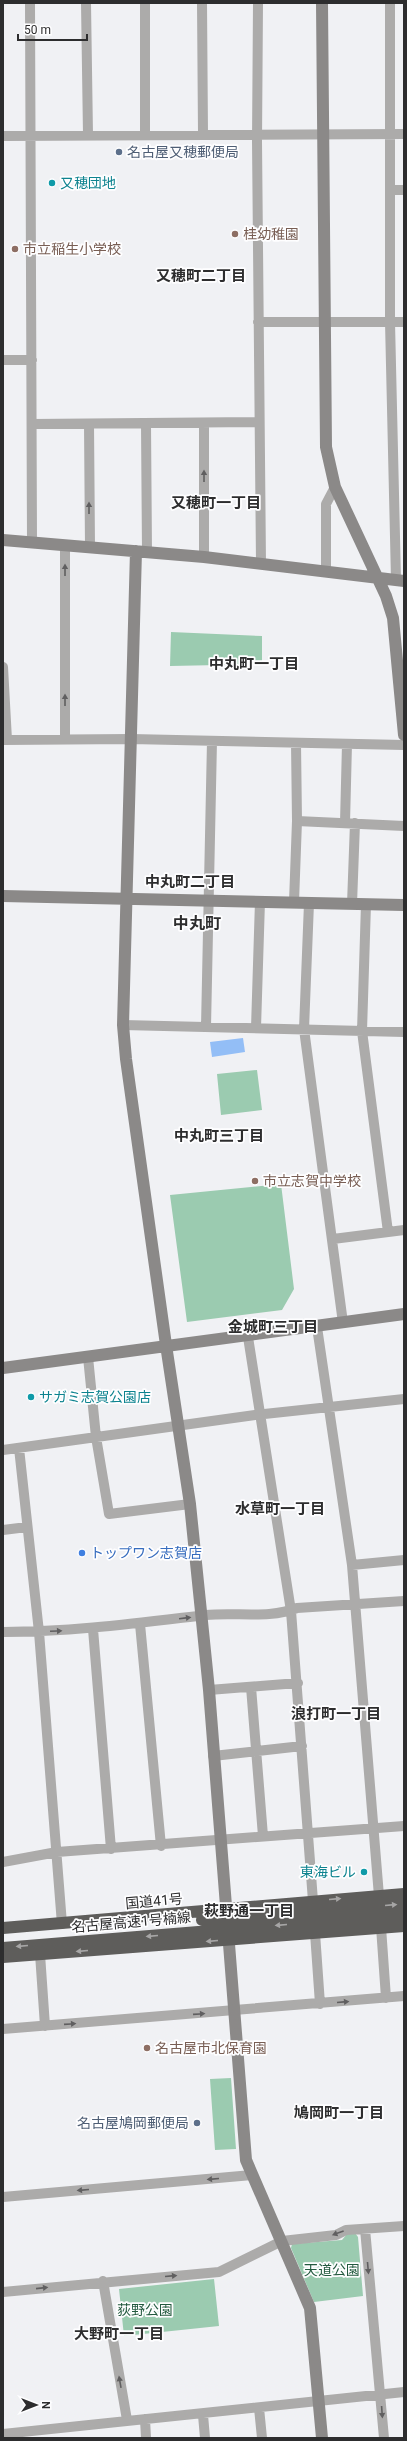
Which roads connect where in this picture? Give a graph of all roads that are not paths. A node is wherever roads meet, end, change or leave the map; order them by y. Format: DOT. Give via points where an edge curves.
graph roads {
  1 [pos="30,3"];
  2 [pos="86,3"];
  3 [pos="145,3"];
  4 [pos="202,3"];
  5 [pos="258,3"];
  6 [pos="322,3"];
  7 [pos="390,3"];
  8 [pos="324,133"];
  9 [pos="145,134"];
  10 [pos="203,134"];
  11 [pos="258,134"];
  12 [pos="404,134"];
  13 [pos="88,135"];
  14 [pos="390,135"];
  15 [pos="3,136"];
  16 [pos="31,136"];
  17 [pos="390,190"];
  18 [pos="404,190"];
  19 [pos="324,320"];
  20 [pos="258,322"];
  21 [pos="390,322"];
  22 [pos="404,322"];
  23 [pos="3,360"];
  24 [pos="32,360"];
  25 [pos="259,422"];
  26 [pos="204,423"];
  27 [pos="32,424"];
  28 [pos="89,424"];
  29 [pos="146,424"];
  30 [pos="335,487"];
  31 [pos="3,540"];
  32 [pos="32,542"];
  33 [pos="65,546"];
  34 [pos="90,547"];
  35 [pos="142,551"];
  36 [pos="204,557"];
  37 [pos="261,564"];
  38 [pos="326,571"];
  39 [pos="376,577"];
  40 [pos="400,581"];
  41 [pos="3,667"];
  42 [pos="404,735"];
  43 [pos="65,739"];
  44 [pos="131,739"];
  45 [pos="5,740"];
  46 [pos="212,741"];
  47 [pos="296,743"];
  48 [pos="347,744"];
  49 [pos="404,745"];
  50 [pos="297,821"];
  51 [pos="350,823"];
  52 [pos="404,826"];
  53 [pos="3,896"];
  54 [pos="126,898"];
  55 [pos="209,900"];
  56 [pos="260,901"];
  57 [pos="294,902"];
  58 [pos="309,903"];
  59 [pos="352,904"];
  60 [pos="366,904"];
  61 [pos="404,905"];
  62 [pos="123,1025"];
  63 [pos="206,1027"];
  64 [pos="256,1028"];
  65 [pos="304,1029"];
  66 [pos="362,1031"];
  67 [pos="404,1032"];
  68 [pos="404,1230"];
  69 [pos="388,1232"];
  70 [pos="333,1239"];
  71 [pos="404,1314"];
  72 [pos="344,1323"];
  73 [pos="317,1327"];
  74 [pos="248,1337"];
  75 [pos="166,1345"];
  76 [pos="88,1357"];
  77 [pos="3,1368"];
  78 [pos="404,1399"];
  79 [pos="330,1407"];
  80 [pos="259,1415"];
  81 [pos="179,1425"];
  82 [pos="96,1437"];
  83 [pos="19,1448"];
  84 [pos="3,1450"];
  85 [pos="190,1504"];
  86 [pos="27,1527"];
  87 [pos="3,1530"];
  88 [pos="404,1560"];
  89 [pos="352,1565"];
  90 [pos="404,1601"];
  91 [pos="355,1606"];
  92 [pos="291,1611"];
  93 [pos="202,1616"];
  94 [pos="140,1624"];
  95 [pos="93,1629"];
  96 [pos="3,1632"];
  97 [pos="40,1632"];
  98 [pos="298,1683"];
  99 [pos="251,1687"];
  100 [pos="209,1690"];
  101 [pos="302,1746"];
  102 [pos="257,1751"];
  103 [pos="213,1756"];
  104 [pos="404,1826"];
  105 [pos="374,1828"];
  106 [pos="309,1833"];
  107 [pos="263,1836"];
  108 [pos="221,1839"];
  109 [pos="161,1846"];
  110 [pos="111,1849"];
  111 [pos="58,1852"];
  112 [pos="3,1862"];
  113 [pos="404,1894"];
  114 [pos="379,1896"];
  115 [pos="314,1901"];
  116 [pos="404,1904"];
  117 [pos="227,1909"];
  118 [pos="404,1915"];
  119 [pos="62,1924"];
  120 [pos="404,1926"];
  121 [pos="381,1927"];
  122 [pos="3,1928"];
  123 [pos="315,1933"];
  124 [pos="3,1936"];
  125 [pos="229,1939"];
  126 [pos="3,1948"];
  127 [pos="40,1954"];
  128 [pos="3,1957"];
  129 [pos="404,1996"];
  130 [pos="386,1998"];
  131 [pos="320,2004"];
  132 [pos="235,2012"];
  133 [pos="45,2026"];
  134 [pos="3,2029"];
  135 [pos="252,2176"];
  136 [pos="3,2197"];
  137 [pos="404,2226"];
  138 [pos="365,2230"];
  139 [pos="282,2241"];
  140 [pos="103,2281"];
  141 [pos="3,2292"];
  142 [pos="404,2392"];
  143 [pos="381,2395"];
  144 [pos="320,2402"];
  145 [pos="259,2408"];
  146 [pos="202,2415"];
  147 [pos="144,2419"];
  148 [pos="127,2420"];
  149 [pos="3,2434"];
  150 [pos="30,2435"];
  151 [pos="146,2438"];
  152 [pos="205,2438"];
  153 [pos="262,2438"];
  154 [pos="322,2438"];
  155 [pos="384,2438"];
  1 -- 16 [label="street"];
  2 -- 13 [label="street"];
  3 -- 9 [label="street"];
  4 -- 10 [label="street"];
  5 -- 11 [label="street"];
  6 -- 8 [label="street"];
  7 -- 14 [label="street"];
  8 -- 11 [label="street"];
  8 -- 14 [label="street"];
  8 -- 19 [label="street"];
  9 -- 10 [label="street"];
  9 -- 13 [label="street"];
  10 -- 11 [label="street"];
  11 -- 20 [label="street"];
  12 -- 14 [label="street"];
  13 -- 16 [label="street"];
  14 -- 17 [label="street"];
  15 -- 16 [label="street"];
  16 -- 24 [label="street"];
  17 -- 18 [label="street"];
  17 -- 21 [label="street"];
  19 -- 20 [label="street"];
  19 -- 21 [label="street"];
  19 -- 30 [label="street" via="326,447"];
  20 -- 25 [label="street"];
  21 -- 22 [label="street"];
  21 -- 40 [label="street"];
  23 -- 24 [label="street"];
  24 -- 27 [label="street"];
  25 -- 26 [label="street"];
  25 -- 37 [label="street"];
  26 -- 29 [label="street"];
  36 -- 26 [label="street, one-way"];
  27 -- 28 [label="street"];
  27 -- 32 [label="street"];
  28 -- 29 [label="street"];
  34 -- 28 [label="street, one-way"];
  29 -- 35 [label="street"];
  30 -- 38 [label="street" via="326,504"];
  30 -- 39 [label="street"];
  31 -- 32 [label="street"];
  32 -- 33 [label="street"];
  33 -- 34 [label="street"];
  43 -- 33 [label="street, one-way"];
  34 -- 35 [label="street"];
  35 -- 36 [label="street"];
  35 -- 44 [label="street"];
  36 -- 37 [label="street"];
  37 -- 38 [label="street"];
  38 -- 39 [label="street"];
  39 -- 40 [label="street"];
  39 -- 42 [label="street" via="393,618"];
  41 -- 45 [label="street"];
  43 -- 44 [label="street"];
  43 -- 45 [label="street"];
  44 -- 46 [label="street"];
  44 -- 54 [label="street"];
  46 -- 47 [label="street"];
  46 -- 55 [label="street"];
  47 -- 48 [label="street"];
  47 -- 50 [label="street"];
  48 -- 49 [label="street"];
  48 -- 51 [label="street"];
  50 -- 51 [label="street"];
  50 -- 57 [label="street"];
  51 -- 52 [label="street"];
  51 -- 59 [label="street"];
  53 -- 54 [label="street"];
  54 -- 55 [label="street"];
  54 -- 62 [label="street"];
  55 -- 56 [label="street"];
  55 -- 63 [label="street"];
  56 -- 57 [label="street"];
  56 -- 64 [label="street"];
  57 -- 58 [label="street"];
  58 -- 59 [label="street"];
  58 -- 65 [label="street"];
  59 -- 60 [label="street"];
  60 -- 61 [label="street"];
  60 -- 66 [label="street"];
  62 -- 63 [label="street"];
  62 -- 75 [label="street"];
  63 -- 64 [label="street"];
  64 -- 65 [label="street"];
  65 -- 66 [label="street"];
  65 -- 70 [label="street"];
  66 -- 67 [label="street"];
  66 -- 69 [label="street"];
  68 -- 69 [label="street"];
  69 -- 70 [label="street"];
  70 -- 72 [label="street"];
  71 -- 72 [label="street"];
  72 -- 73 [label="street"];
  73 -- 74 [label="street"];
  73 -- 79 [label="street"];
  74 -- 75 [label="street"];
  74 -- 80 [label="street"];
  75 -- 76 [label="street"];
  75 -- 81 [label="street"];
  76 -- 77 [label="street"];
  76 -- 82 [label="street"];
  78 -- 79 [label="street"];
  79 -- 80 [label="street"];
  79 -- 89 [label="street"];
  80 -- 81 [label="street"];
  80 -- 92 [label="street"];
  81 -- 82 [label="street"];
  81 -- 85 [label="street"];
  82 -- 83 [label="street"];
  82 -- 85 [label="street" via="109,1514"];
  83 -- 84 [label="street"];
  83 -- 86 [label="street"];
  85 -- 93 [label="street"];
  86 -- 87 [label="street"];
  86 -- 97 [label="street"];
  88 -- 89 [label="street"];
  89 -- 91 [label="street"];
  90 -- 91 [label="street"];
  91 -- 92 [label="street" via="297,1608"];
  91 -- 105 [label="street"];
  92 -- 93 [label="street"];
  92 -- 98 [label="street"];
  94 -- 93 [label="street, one-way"];
  93 -- 100 [label="street"];
  94 -- 95 [label="street"];
  94 -- 109 [label="street"];
  97 -- 95 [label="street, one-way"];
  95 -- 110 [label="street"];
  96 -- 97 [label="street"];
  97 -- 111 [label="street"];
  98 -- 99 [label="street"];
  98 -- 101 [label="street"];
  99 -- 100 [label="street"];
  99 -- 102 [label="street"];
  100 -- 103 [label="street"];
  101 -- 102 [label="street"];
  101 -- 106 [label="street"];
  102 -- 103 [label="street"];
  102 -- 107 [label="street"];
  103 -- 108 [label="street"];
  104 -- 105 [label="street"];
  105 -- 106 [label="street"];
  105 -- 114 [label="street"];
  106 -- 107 [label="street"];
  106 -- 115 [label="street"];
  107 -- 108 [label="street"];
  108 -- 109 [label="street"];
  108 -- 117 [label="street"];
  109 -- 110 [label="street"];
  110 -- 111 [label="street"];
  111 -- 112 [label="street"];
  111 -- 119 [label="street"];
  113 -- 114 [label="highway, 国道41号"];
  115 -- 114 [label="highway, 国道41号, one-way"];
  115 -- 117 [label="highway, 国道41号"];
  124 -- 116 [label="highway, 名古屋高速1号楠線, one-way"];
  117 -- 119 [label="highway, 国道41号"];
  117 -- 125 [label="street"];
  118 -- 126 [label="highway, 名古屋高速1号楠線, one-way"];
  119 -- 122 [label="highway, 国道41号"];
  120 -- 121 [label="highway"];
  121 -- 123 [label="highway"];
  121 -- 130 [label="street"];
  123 -- 125 [label="highway"];
  123 -- 131 [label="street"];
  125 -- 127 [label="highway, one-way"];
  125 -- 132 [label="street"];
  127 -- 128 [label="highway"];
  127 -- 133 [label="street"];
  129 -- 130 [label="street"];
  131 -- 130 [label="street, one-way"];
  131 -- 132 [label="street"];
  133 -- 132 [label="street, one-way"];
  132 -- 135 [label="street" via="246,2160"];
  133 -- 134 [label="street"];
  135 -- 136 [label="street, one-way"];
  135 -- 139 [label="street"];
  137 -- 138 [label="street"];
  138 -- 139 [label="street, one-way" via="346,2230 336,2235"];
  138 -- 143 [label="street, one-way"];
  140 -- 139 [label="street, one-way" via="219,2272"];
  139 -- 144 [label="street" via="310,2308"];
  141 -- 140 [label="street, one-way"];
  148 -- 140 [label="street, one-way"];
  142 -- 143 [label="street"];
  143 -- 144 [label="street"];
  143 -- 155 [label="street, one-way"];
  144 -- 145 [label="street"];
  144 -- 154 [label="street"];
  145 -- 146 [label="street"];
  145 -- 153 [label="street"];
  146 -- 147 [label="street"];
  146 -- 152 [label="street"];
  147 -- 148 [label="street"];
  147 -- 151 [label="street"];
  148 -- 150 [label="street"];
  149 -- 150 [label="street"];
}
